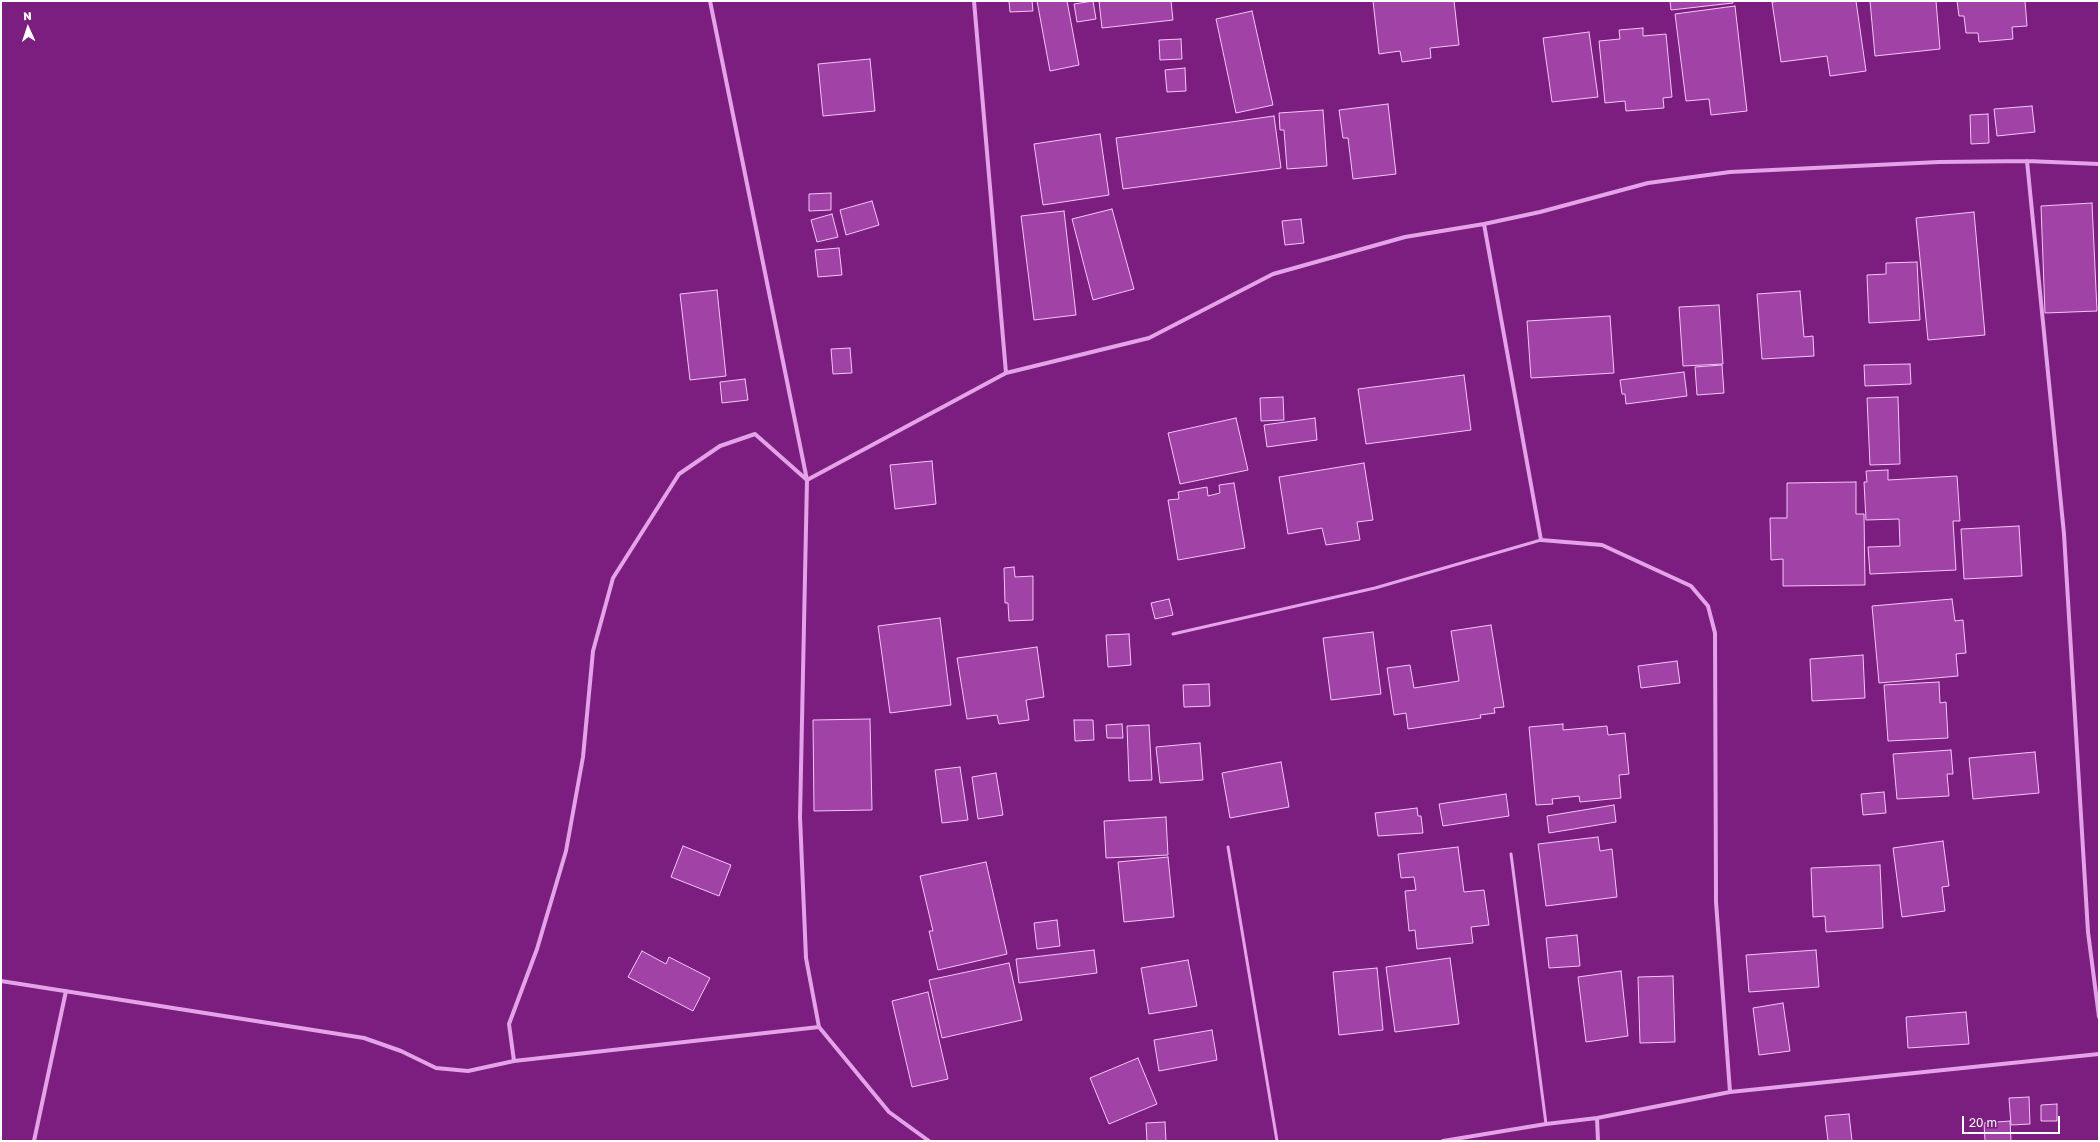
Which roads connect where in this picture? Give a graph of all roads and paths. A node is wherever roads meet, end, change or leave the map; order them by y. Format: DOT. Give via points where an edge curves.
graph roads {
  1 [pos="710,1"];
  2 [pos="974,1"];
  3 [pos="2027,161"];
  4 [pos="2099,164"];
  5 [pos="1484,224"];
  6 [pos="1006,373"];
  7 [pos="807,480"];
  8 [pos="1541,540"];
  9 [pos="1173,634"];
  10 [pos="1228,847"];
  11 [pos="1511,854"];
  12 [pos="1,981"];
  13 [pos="66,991"];
  14 [pos="2099,1017"];
  15 [pos="819,1027"];
  16 [pos="2099,1054"];
  17 [pos="514,1061"];
  18 [pos="1730,1092"];
  19 [pos="1597,1118"];
  20 [pos="1546,1124"];
  21 [pos="34,1141"];
  22 [pos="929,1141"];
  23 [pos="1278,1141"];
  24 [pos="1443,1141"];
  25 [pos="1598,1141"];
  1 -- 7 [label="street"];
  2 -- 6 [label="street"];
  3 -- 4 [label="street"];
  3 -- 5 [label="street" via="1939,162 1730,172 1648,183"];
  3 -- 14 [label="street" via="2064,534 2088,932"];
  5 -- 6 [label="street" via="1405,237 1273,274 1149,338"];
  5 -- 8 [label="street"];
  6 -- 7 [label="street"];
  7 -- 15 [label="street" via="800,818 806,958"];
  7 -- 17 [label="street" via="755,434 720,446 679,474 614,578 593,651 583,757 566,852 537,949 509,1024"];
  8 -- 9 [label="lane" via="1375,588"];
  8 -- 18 [label="street" via="1602,545 1691,586 1708,606 1715,633 1716,902"];
  10 -- 23 [label="lane"];
  11 -- 20 [label="lane"];
  12 -- 13 [label="street"];
  13 -- 17 [label="street" via="364,1038 401,1051 436,1068 468,1071"];
  13 -- 21 [label="street"];
  15 -- 17 [label="street"];
  15 -- 22 [label="street" via="889,1112"];
  16 -- 18 [label="street"];
  18 -- 19 [label="street"];
  19 -- 20 [label="street"];
  19 -- 25 [label="street"];
  20 -- 24 [label="street"];
}
